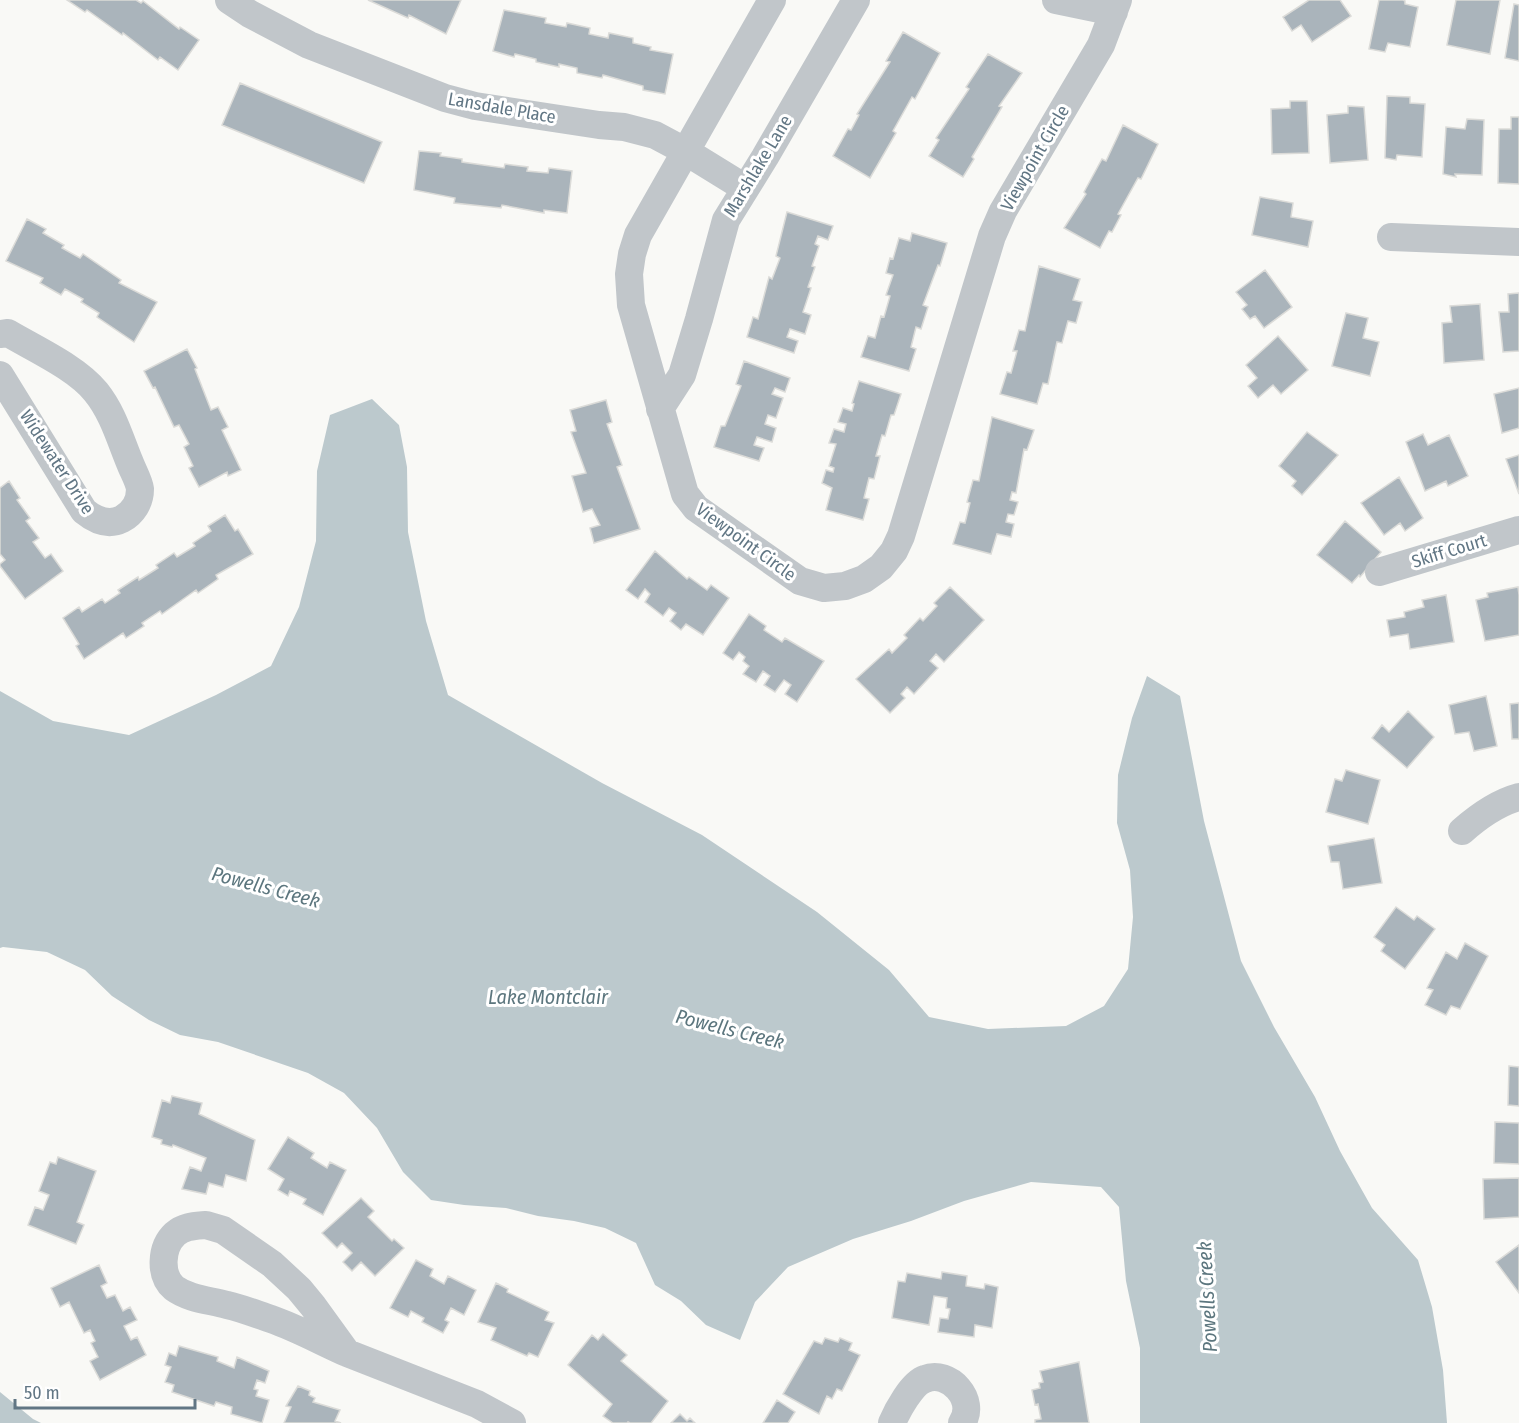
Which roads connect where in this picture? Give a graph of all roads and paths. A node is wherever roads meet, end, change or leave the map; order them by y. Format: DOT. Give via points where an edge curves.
graph roads {
  1 [pos="230,0"];
  2 [pos="772,0"];
  3 [pos="856,0"];
  4 [pos="1056,0"];
  5 [pos="1116,6"];
  6 [pos="686,151"];
  7 [pos="745,188"];
  8 [pos="1391,237"];
  9 [pos="1519,242"];
  10 [pos="0,334"];
  11 [pos="0,375"];
  12 [pos="660,409"];
  13 [pos="1519,530"];
  14 [pos="1379,572"];
  15 [pos="1519,797"];
  16 [pos="1462,831"];
  17 [pos="347,1353"];
  18 [pos="512,1423"];
  19 [pos="892,1423"];
  20 [pos="962,1423"];
  1 -- 6 [label="street, Lansdale Place" via="309,45 445,98 475,106 624,127 655,135"];
  2 -- 6 [label="street, Viewpoint Circle"];
  3 -- 7 [label="street, Marshlake Lane"];
  4 -- 5 [label="street, Viewpoint Circle"];
  5 -- 12 [label="street, Viewpoint Circle" via="1101,45 992,236 901,536 881,567 845,586 824,588 800,581 696,508 685,494"];
  6 -- 7 [label="street, Lansdale Place"];
  6 -- 12 [label="street, Viewpoint Circle" via="639,235 629,274 631,305"];
  7 -- 12 [label="street, Marshlake Lane" via="726,220 682,375"];
  8 -- 9 [label="street"];
  10 -- 11 [label="street, Widewater Drive" via="8,333 77,374 96,392 110,414 140,487 138,502 129,515 104,522 84,511"];
  13 -- 14 [label="street, Skiff Court"];
  15 -- 16 [label="street" via="1478,817"];
  17 -- 17 [label="street" via="273,1320 186,1296 172,1286 165,1273 167,1245 188,1227 206,1225 223,1230 272,1264 299,1289"];
  17 -- 18 [label="street" via="430,1384"];
  19 -- 20 [label="street" via="915,1384 938,1377 949,1380 960,1391 966,1406"];
}
